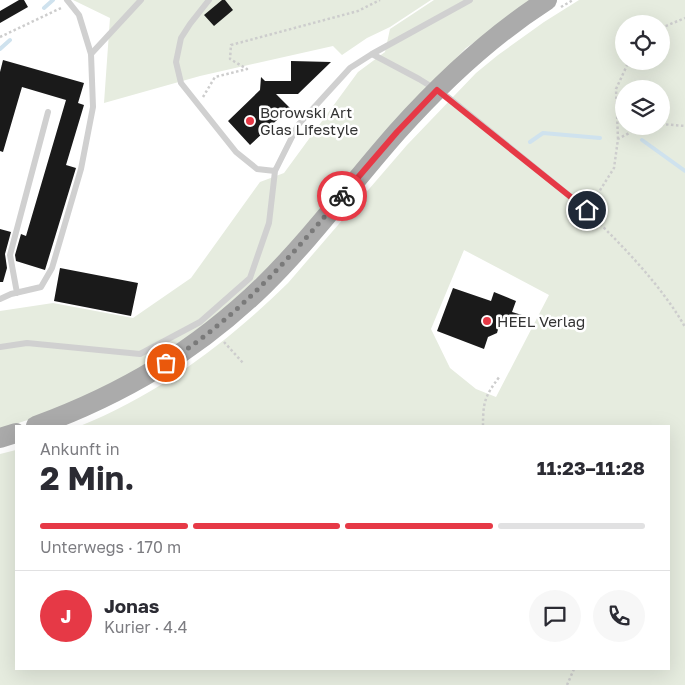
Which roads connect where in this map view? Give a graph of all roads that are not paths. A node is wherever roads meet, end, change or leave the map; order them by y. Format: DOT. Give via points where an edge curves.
graph roads {
  1 [pos="140,0"];
  2 [pos="209,0"];
  3 [pos="470,0"];
  4 [pos="547,0"];
  5 [pos="65,3"];
  6 [pos="91,54"];
  7 [pos="372,54"];
  8 [pos="437,90"];
  9 [pos="48,112"];
  10 [pos="275,172"];
  11 [pos="587,210"];
  12 [pos="17,293"];
  13 [pos="0,299"];
  14 [pos="0,347"];
  15 [pos="39,425"];
  16 [pos="15,433"];
  17 [pos="0,438"];
  1 -- 6 [label="lane"];
  2 -- 10 [label="lane" via="181,38 176,62 180,83 236,152 257,169"];
  3 -- 7 [label="lane"];
  4 -- 8 [label="main road" via="504,31"];
  5 -- 6 [label="lane, bridge" via="79,15"];
  6 -- 12 [label="lane" via="93,107 81,169 52,268 41,286"];
  7 -- 8 [label="lane"];
  7 -- 10 [label="lane" via="350,68 298,126"];
  8 -- 11 [label="lane"];
  8 -- 15 [label="main road" via="288,259 239,308 183,352 132,384 77,411"];
  9 -- 12 [label="lane" via="10,255"];
  10 -- 14 [label="lane" via="269,224 250,278 200,322 140,354 27,343"];
  12 -- 13 [label="lane"];
  16 -- 17 [label="main road"];
}
